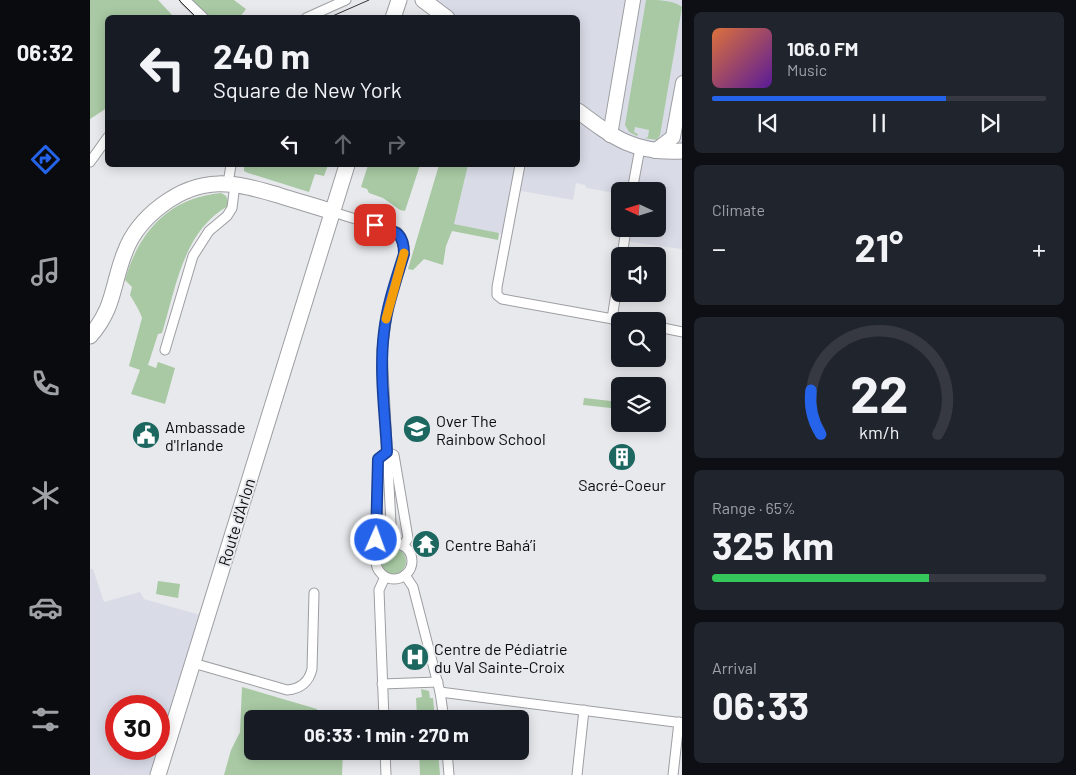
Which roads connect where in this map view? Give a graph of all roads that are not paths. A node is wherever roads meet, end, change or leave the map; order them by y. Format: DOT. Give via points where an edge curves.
graph roads {
  1 [pos="185,0"];
  2 [pos="346,0"];
  3 [pos="399,0"];
  4 [pos="423,0"];
  5 [pos="633,0"];
  6 [pos="201,15"];
  7 [pos="313,15"];
  8 [pos="394,15"];
  9 [pos="443,15"];
  10 [pos="682,83"];
  11 [pos="580,112"];
  12 [pos="610,135"];
  13 [pos="105,140"];
  14 [pos="647,150"];
  15 [pos="682,151"];
  16 [pos="90,162"];
  17 [pos="231,167"];
  18 [pos="346,167"];
  19 [pos="520,167"];
  20 [pos="635,182"];
  21 [pos="231,183"];
  22 [pos="333,212"];
  23 [pos="611,319"];
  24 [pos="666,329"];
  25 [pos="682,332"];
  26 [pos="90,336"];
  27 [pos="165,350"];
  28 [pos="387,452"];
  29 [pos="392,544"];
  30 [pos="403,546"];
  31 [pos="383,547"];
  32 [pos="405,575"];
  33 [pos="384,577"];
  34 [pos="314,593"];
  35 [pos="192,663"];
  36 [pos="438,682"];
  37 [pos="382,684"];
  38 [pos="440,692"];
  39 [pos="383,710"];
  40 [pos="443,710"];
  41 [pos="584,710"];
  42 [pos="680,722"];
  43 [pos="385,760"];
  44 [pos="448,760"];
  45 [pos="158,775"];
  46 [pos="386,775"];
  47 [pos="449,775"];
  48 [pos="577,775"];
  49 [pos="673,775"];
  1 -- 6 [label="street"];
  2 -- 7 [label="street"];
  3 -- 8 [label="main road"];
  4 -- 9 [label="main road"];
  5 -- 12 [label="main road"];
  10 -- 14 [label="main road" via="673,137"];
  11 -- 12 [label="main road"];
  12 -- 14 [label="main road"];
  13 -- 16 [label="street"];
  14 -- 15 [label="main road"];
  14 -- 20 [label="street"];
  17 -- 21 [label="street"];
  18 -- 22 [label="main road, Route d'Arlon"];
  19 -- 23 [label="street" via="498,295 502,299"];
  21 -- 22 [label="main road"];
  21 -- 26 [label="main road" via="195,187 155,210 134,234 122,260 109,307"];
  21 -- 27 [label="street" via="232,208 208,232 193,256"];
  22 -- 28 [label="street" via="397,232 404,242 404,254 386,314 382,350"];
  22 -- 35 [label="main road, Route d'Arlon"];
  24 -- 25 [label="street"];
  28 -- 29 [label="street"];
  28 -- 30 [label="street" via="394,455 408,538"];
  28 -- 31 [label="street" via="378,459 376,540"];
  29 -- 30 [label="street"];
  29 -- 31 [label="street"];
  30 -- 32 [label="street" via="412,564"];
  31 -- 33 [label="street" via="378,552 376,566"];
  32 -- 33 [label="street" via="395,580"];
  32 -- 36 [label="street" via="413,587"];
  33 -- 37 [label="street" via="379,590"];
  34 -- 35 [label="street" via="312,669 307,681 296,689 288,690"];
  35 -- 45 [label="main road, Route d'Arlon"];
  36 -- 37 [label="street"];
  36 -- 38 [label="street"];
  37 -- 39 [label="street"];
  38 -- 40 [label="street"];
  38 -- 41 [label="street"];
  41 -- 42 [label="street"];
  41 -- 48 [label="street"];
  42 -- 49 [label="street"];
  43 -- 46 [label="street"];
  44 -- 47 [label="street"];
}
